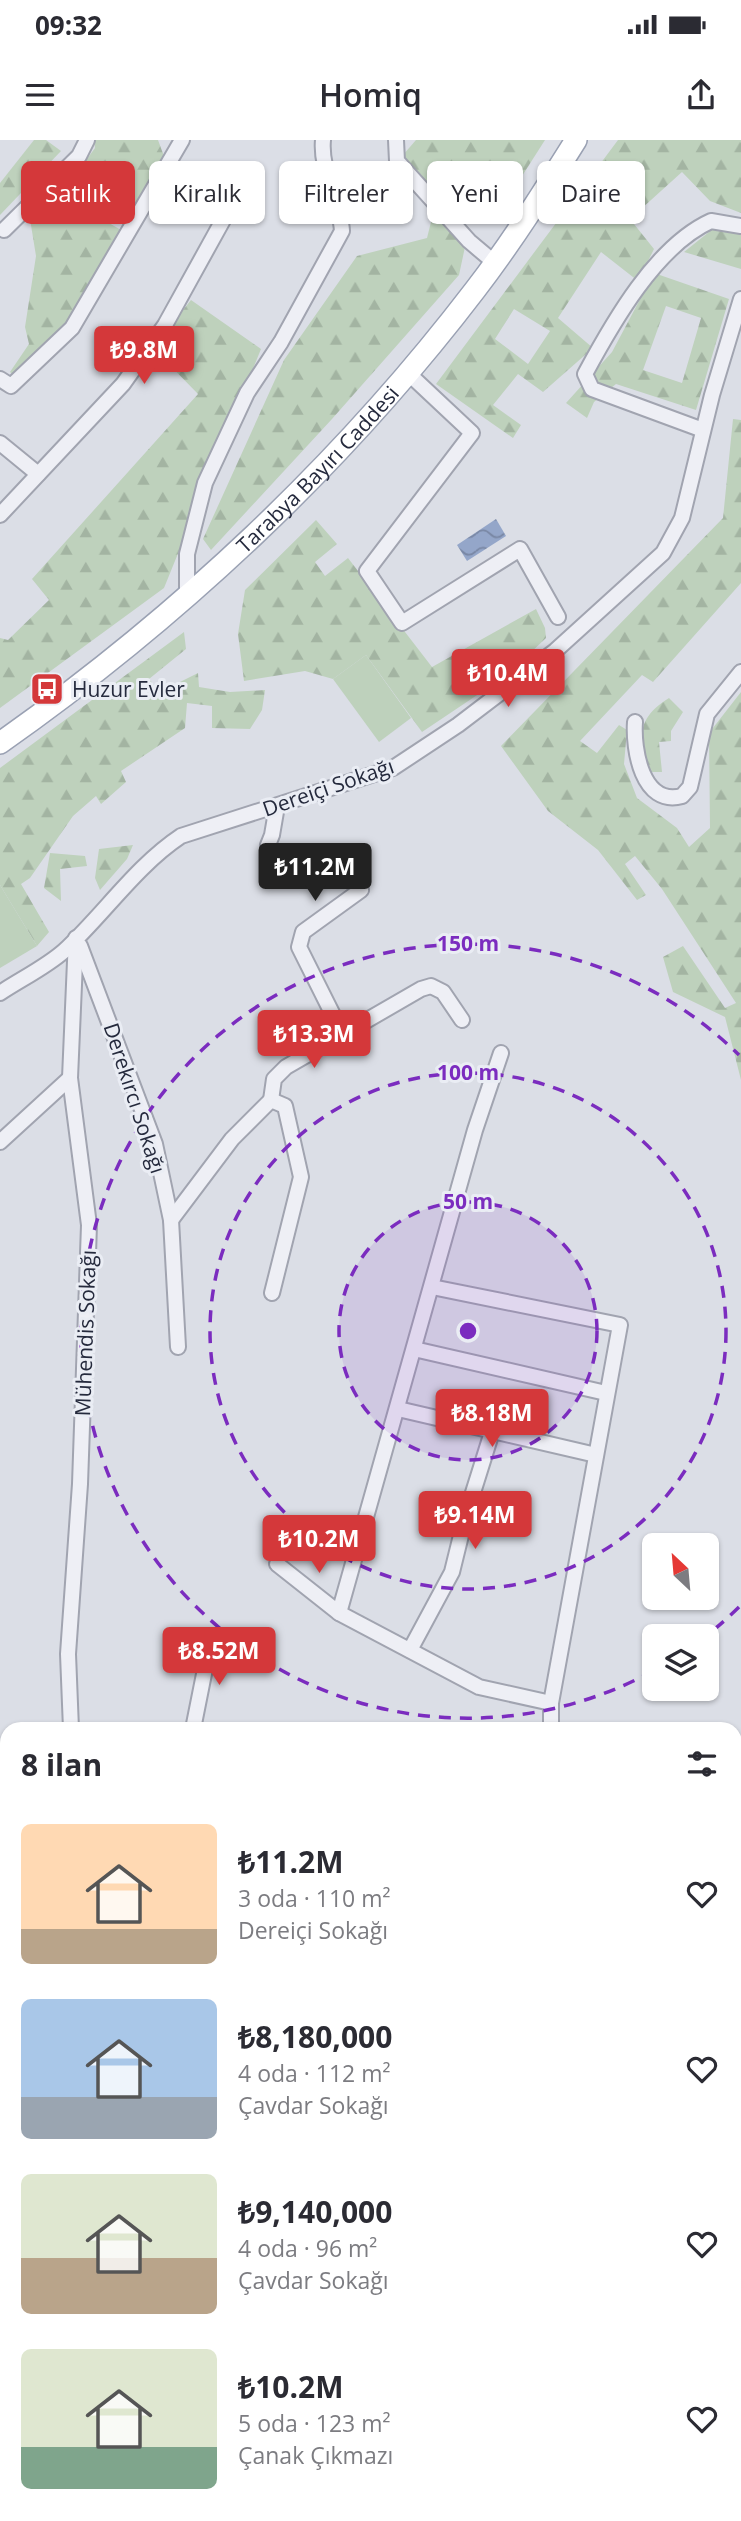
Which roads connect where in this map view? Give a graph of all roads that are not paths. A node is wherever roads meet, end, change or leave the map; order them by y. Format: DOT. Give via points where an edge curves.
graph roads {
  1 [pos="87,140"];
  2 [pos="323,140"];
  3 [pos="396,140"];
  4 [pos="576,140"];
  5 [pos="176,144"];
  6 [pos="221,224"];
  7 [pos="741,226"];
  8 [pos="5,230"];
  9 [pos="495,263"];
  10 [pos="741,299"];
  11 [pos="407,372"];
  12 [pos="0,379"];
  13 [pos="703,430"];
  14 [pos="0,443"];
  15 [pos="38,474"];
  16 [pos="0,514"];
  17 [pos="187,596"];
  18 [pos="558,617"];
  19 [pos="741,672"];
  20 [pos="635,722"];
  21 [pos="0,743"];
  22 [pos="277,806"];
  23 [pos="76,938"];
  24 [pos="0,993"];
  25 [pos="462,1020"];
  26 [pos="342,1033"];
  27 [pos="501,1053"];
  28 [pos="70,1078"];
  29 [pos="271,1100"];
  30 [pos="0,1142"];
  31 [pos="171,1220"];
  32 [pos="432,1287"];
  33 [pos="272,1293"];
  34 [pos="178,1347"];
  35 [pos="414,1349"];
  36 [pos="606,1394"];
  37 [pos="398,1409"];
  38 [pos="492,1432"];
  39 [pos="596,1455"];
  40 [pos="277,1564"];
  41 [pos="340,1613"];
  42 [pos="211,1639"];
  43 [pos="410,1650"];
  44 [pos="551,1703"];
  45 [pos="71,1722"];
  46 [pos="193,1722"];
  47 [pos="551,1722"];
  1 -- 8 [label="street" via="79,156"];
  2 -- 17 [label="street" via="321,154 341,211 342,231 281,342 247,393 205,483 187,554"];
  3 -- 9 [label="street" via="397,161 469,242"];
  4 -- 9 [label="main road, Tarabya Bayırı Caddesi"];
  5 -- 12 [label="street" via="72,328 11,386"];
  6 -- 15 [label="street" via="165,325 123,384"];
  7 -- 13 [label="street" via="711,221 681,240 638,286 585,374 592,389"];
  9 -- 11 [label="main road, Tarabya Bayırı Caddesi"];
  10 -- 13 [label="street, Dereiçi Sokağı"];
  11 -- 17 [label="main road, Tarabya Bayırı Caddesi" via="285,505"];
  11 -- 18 [label="street" via="472,433 367,571 384,601 402,623 520,549"];
  13 -- 22 [label="street, Dereiçi Sokağı" via="682,519 663,553 555,651 393,768"];
  14 -- 15 [label="street"];
  15 -- 16 [label="street"];
  17 -- 21 [label="main road, Tarabya Bayırı Caddesi" via="128,647"];
  19 -- 20 [label="street" via="707,714 690,787 682,796 665,796 648,783 635,752"];
  22 -- 23 [label="street, Dereiçi Sokağı" via="181,836 155,853"];
  22 -- 26 [label="street" via="268,845 276,853 357,881 361,890 303,932 299,947"];
  23 -- 24 [label="street, Dereiçi Sokağı" via="62,953"];
  23 -- 28 [label="street, Mühendis Sokağı"];
  23 -- 31 [label="street, Derekırcı Sokağı" via="155,1144"];
  25 -- 26 [label="street" via="443,992 431,986"];
  26 -- 29 [label="street" via="286,1067 274,1079"];
  27 -- 32 [label="street"];
  28 -- 30 [label="street"];
  28 -- 45 [label="street, Mühendis Sokağı" via="89,1226 80,1484 68,1654"];
  29 -- 31 [label="street" via="232,1139"];
  29 -- 33 [label="street" via="285,1106 301,1177"];
  31 -- 34 [label="street, Derekırcı Sokağı"];
  32 -- 35 [label="street"];
  32 -- 36 [label="street" via="620,1325"];
  35 -- 36 [label="street"];
  35 -- 37 [label="street"];
  36 -- 39 [label="street"];
  37 -- 38 [label="street"];
  37 -- 41 [label="street"];
  38 -- 39 [label="street"];
  38 -- 43 [label="street" via="452,1572"];
  39 -- 44 [label="street"];
  40 -- 41 [label="street"];
  41 -- 43 [label="street"];
  42 -- 46 [label="street"];
  43 -- 44 [label="street" via="479,1687"];
  44 -- 47 [label="street"];
}
